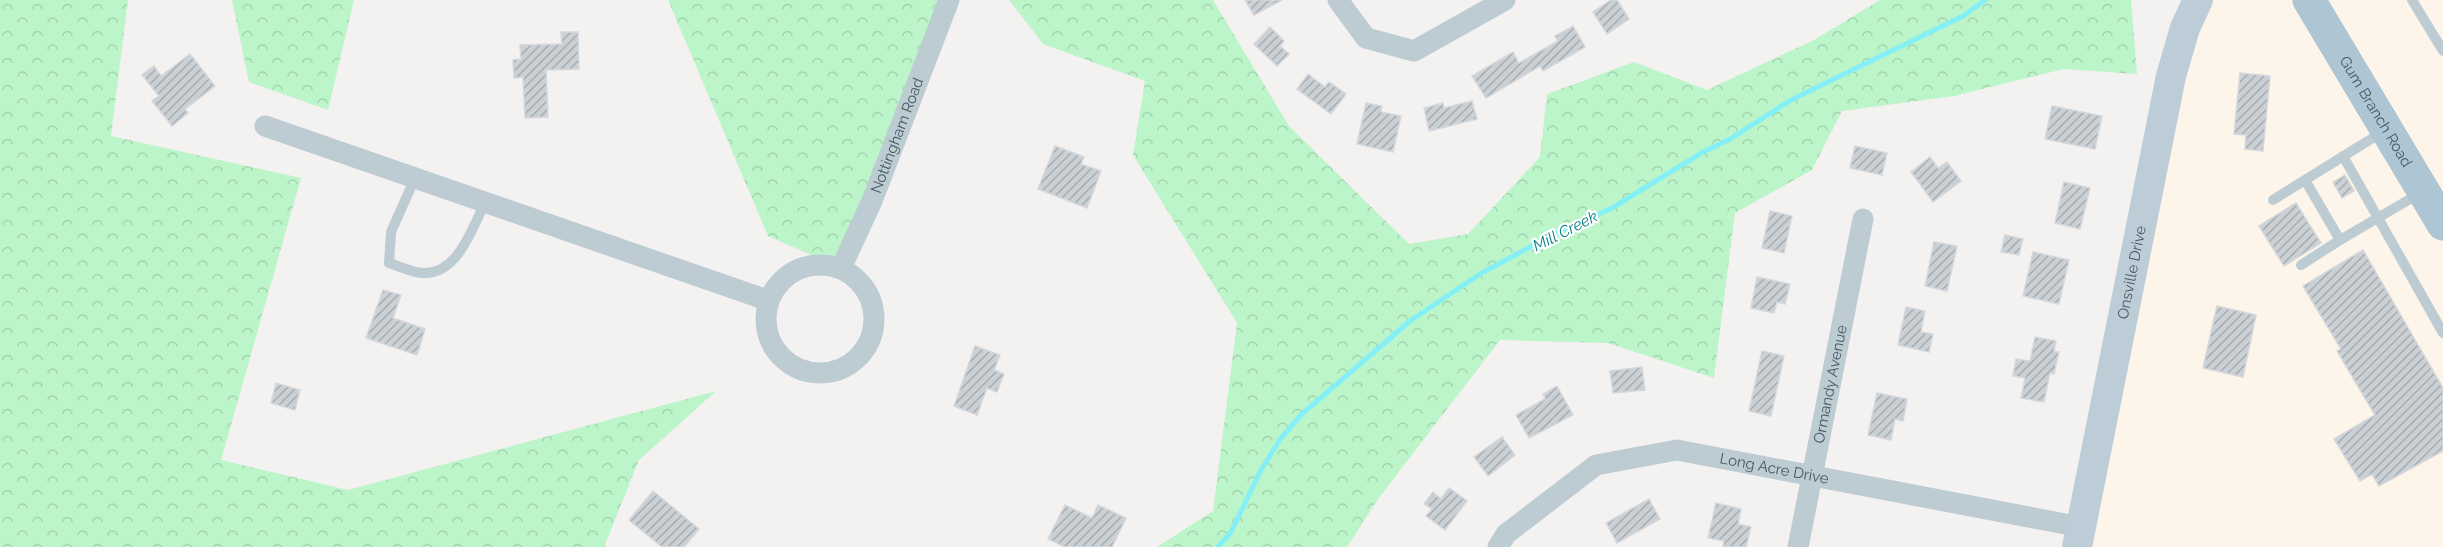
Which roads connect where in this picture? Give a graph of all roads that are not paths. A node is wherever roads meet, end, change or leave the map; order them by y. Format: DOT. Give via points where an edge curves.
graph roads {
  1 [pos="949,0"];
  2 [pos="1338,0"];
  3 [pos="1505,0"];
  4 [pos="2198,0"];
  5 [pos="2309,0"];
  6 [pos="2412,0"];
  7 [pos="2443,51"];
  8 [pos="265,126"];
  9 [pos="2387,129"];
  10 [pos="2343,156"];
  11 [pos="415,178"];
  12 [pos="2305,180"];
  13 [pos="2433,186"];
  14 [pos="2273,200"];
  15 [pos="485,202"];
  16 [pos="2378,218"];
  17 [pos="1863,219"];
  18 [pos="2443,224"];
  19 [pos="2340,240"];
  20 [pos="2301,266"];
  21 [pos="841,268"];
  22 [pos="767,300"];
  23 [pos="2439,315"];
  24 [pos="2443,333"];
  25 [pos="1812,475"];
  26 [pos="2079,537"];
  27 [pos="1498,547"];
  28 [pos="1798,547"];
  1 -- 21 [label="street, Nottingham Road" via="872,201"];
  2 -- 3 [label="street" via="1366,38 1414,51"];
  4 -- 26 [label="street, Onsville Drive" via="2171,76"];
  5 -- 9 [label="main road, Gum Branch Road"];
  6 -- 7 [label="lane"];
  8 -- 11 [label="street"];
  9 -- 10 [label="lane"];
  9 -- 13 [label="main road, Gum Branch Road"];
  10 -- 12 [label="lane"];
  10 -- 16 [label="lane"];
  11 -- 15 [label="street"];
  11 -- 15 [label="lane" via="390,232 389,263 418,273 440,271 456,258"];
  12 -- 14 [label="lane"];
  12 -- 19 [label="lane"];
  13 -- 16 [label="lane"];
  13 -- 18 [label="main road, Gum Branch Road"];
  15 -- 22 [label="street"];
  16 -- 19 [label="lane"];
  16 -- 23 [label="lane"];
  17 -- 25 [label="street, Ormandy Avenue"];
  19 -- 20 [label="lane"];
  21 -- 22 [label="street" via="816,264 782,278"];
  21 -- 22 [label="street" via="866,288 876,319 868,346 846,368 819,375 790,366 771,345 764,326"];
  23 -- 24 [label="lane"];
  25 -- 26 [label="street, Long Acre Drive"];
  25 -- 27 [label="street, Long Acre Drive" via="1677,450 1596,465 1506,534"];
  25 -- 28 [label="street, Ormandy Avenue"];
}
